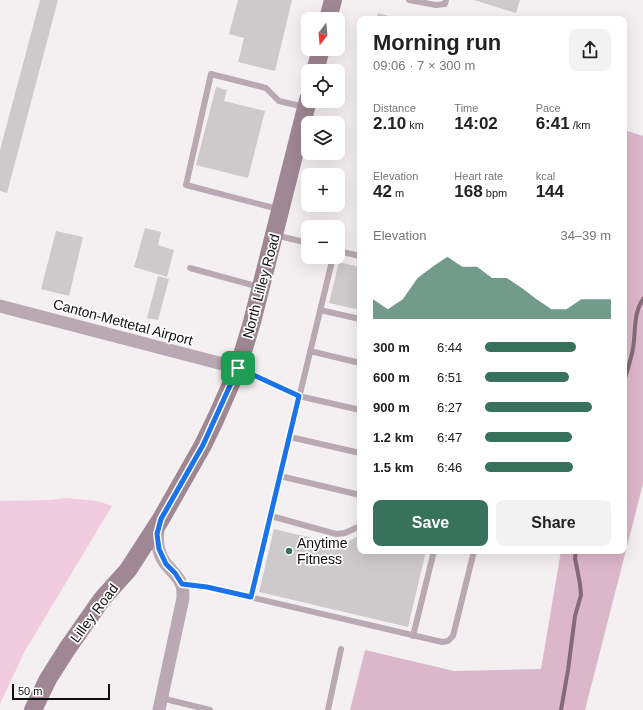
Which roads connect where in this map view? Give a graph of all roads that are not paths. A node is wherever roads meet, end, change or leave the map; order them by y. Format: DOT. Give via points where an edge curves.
graph roads {
  1 [pos="333,0"];
  2 [pos="409,0"];
  3 [pos="446,0"];
  4 [pos="330,12"];
  5 [pos="301,103"];
  6 [pos="306,108"];
  7 [pos="281,210"];
  8 [pos="274,235"];
  9 [pos="301,241"];
  10 [pos="345,252"];
  11 [pos="357,255"];
  12 [pos="331,264"];
  13 [pos="190,268"];
  14 [pos="261,287"];
  15 [pos="0,306"];
  16 [pos="320,310"];
  17 [pos="357,318"];
  18 [pos="310,351"];
  19 [pos="357,362"];
  20 [pos="238,368"];
  21 [pos="299,396"];
  22 [pos="357,409"];
  23 [pos="290,437"];
  24 [pos="357,452"];
  25 [pos="280,476"];
  26 [pos="357,494"];
  27 [pos="271,516"];
  28 [pos="161,519"];
  29 [pos="357,527"];
  30 [pos="433,554"];
  31 [pos="473,554"];
  32 [pos="182,584"];
  33 [pos="251,597"];
  34 [pos="413,636"];
  35 [pos="341,649"];
  36 [pos="160,704"];
  37 [pos="33,710"];
  38 [pos="210,710"];
  39 [pos="328,710"];
  1 -- 4 [label="street"];
  2 -- 3 [label="lane" via="436,5 445,4"];
  5 -- 7 [label="lane" via="278,101 266,88 211,74 186,185"];
  6 -- 7 [label="street, North Lilley Road"];
  7 -- 8 [label="street, North Lilley Road"];
  8 -- 9 [label="lane"];
  8 -- 14 [label="street, North Lilley Road"];
  10 -- 11 [label="lane"];
  12 -- 16 [label="lane"];
  13 -- 14 [label="lane"];
  14 -- 20 [label="street, North Lilley Road"];
  15 -- 20 [label="street, Canton-Mettetal Airport"];
  16 -- 17 [label="lane"];
  16 -- 18 [label="lane"];
  18 -- 19 [label="lane"];
  18 -- 21 [label="lane"];
  20 -- 21 [label="lane"];
  20 -- 28 [label="street, North Lilley Road" via="203,445"];
  21 -- 22 [label="lane"];
  21 -- 23 [label="lane"];
  23 -- 24 [label="lane"];
  23 -- 25 [label="lane"];
  25 -- 26 [label="lane"];
  25 -- 27 [label="lane"];
  27 -- 29 [label="lane" via="336,534"];
  27 -- 33 [label="lane"];
  28 -- 32 [label="street, North Lilley Road" via="157,534 159,549 166,564"];
  28 -- 37 [label="street, Lilley Road" via="128,570 102,599 67,649"];
  30 -- 34 [label="lane"];
  31 -- 34 [label="lane" via="452,636 448,641 442,642"];
  32 -- 33 [label="lane"];
  32 -- 36 [label="street" via="184,598"];
  33 -- 34 [label="lane"];
  35 -- 39 [label="lane"];
  36 -- 38 [label="lane"];
}
